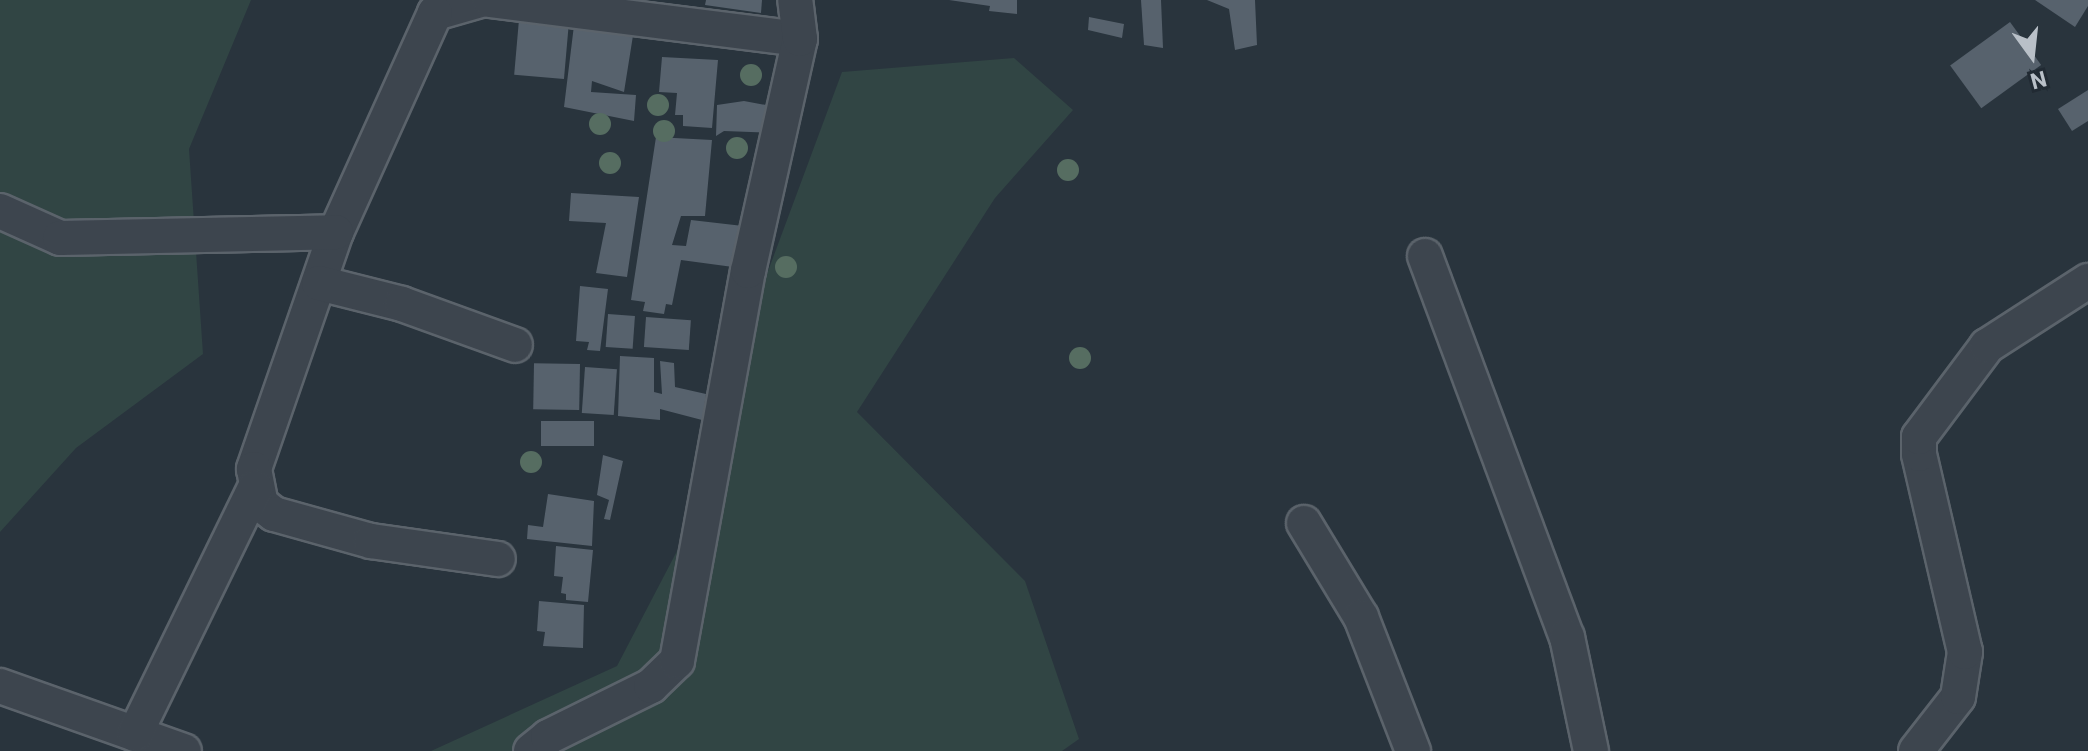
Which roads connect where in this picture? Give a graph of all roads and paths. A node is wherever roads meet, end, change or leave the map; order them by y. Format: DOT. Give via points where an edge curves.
graph roads {
  1 [pos="481,0"];
  2 [pos="490,0"];
  3 [pos="795,0"];
  4 [pos="800,39"];
  5 [pos="0,211"];
  6 [pos="336,232"];
  7 [pos="1425,256"];
  8 [pos="2088,281"];
  9 [pos="319,283"];
  10 [pos="515,345"];
  11 [pos="255,488"];
  12 [pos="1304,523"];
  13 [pos="498,559"];
  14 [pos="0,686"];
  15 [pos="135,734"];
  16 [pos="184,751"];
  17 [pos="531,751"];
  18 [pos="1413,751"];
  19 [pos="1591,751"];
  20 [pos="1916,751"];
  1 -- 6 [label="street" via="435,13"];
  2 -- 4 [label="street"];
  3 -- 4 [label="street"];
  4 -- 17 [label="street" via="748,271 677,661 651,686 548,737"];
  5 -- 6 [label="street" via="60,238"];
  6 -- 9 [label="street"];
  7 -- 19 [label="street" via="1567,637"];
  8 -- 20 [label="street" via="1987,346 1919,437 1965,652 1958,697"];
  9 -- 10 [label="street" via="402,304"];
  9 -- 11 [label="street" via="254,469"];
  11 -- 13 [label="street" via="261,504 274,514 331,533"];
  11 -- 15 [label="street"];
  12 -- 18 [label="street" via="1361,617"];
  14 -- 15 [label="street"];
  15 -- 16 [label="street"];
}
